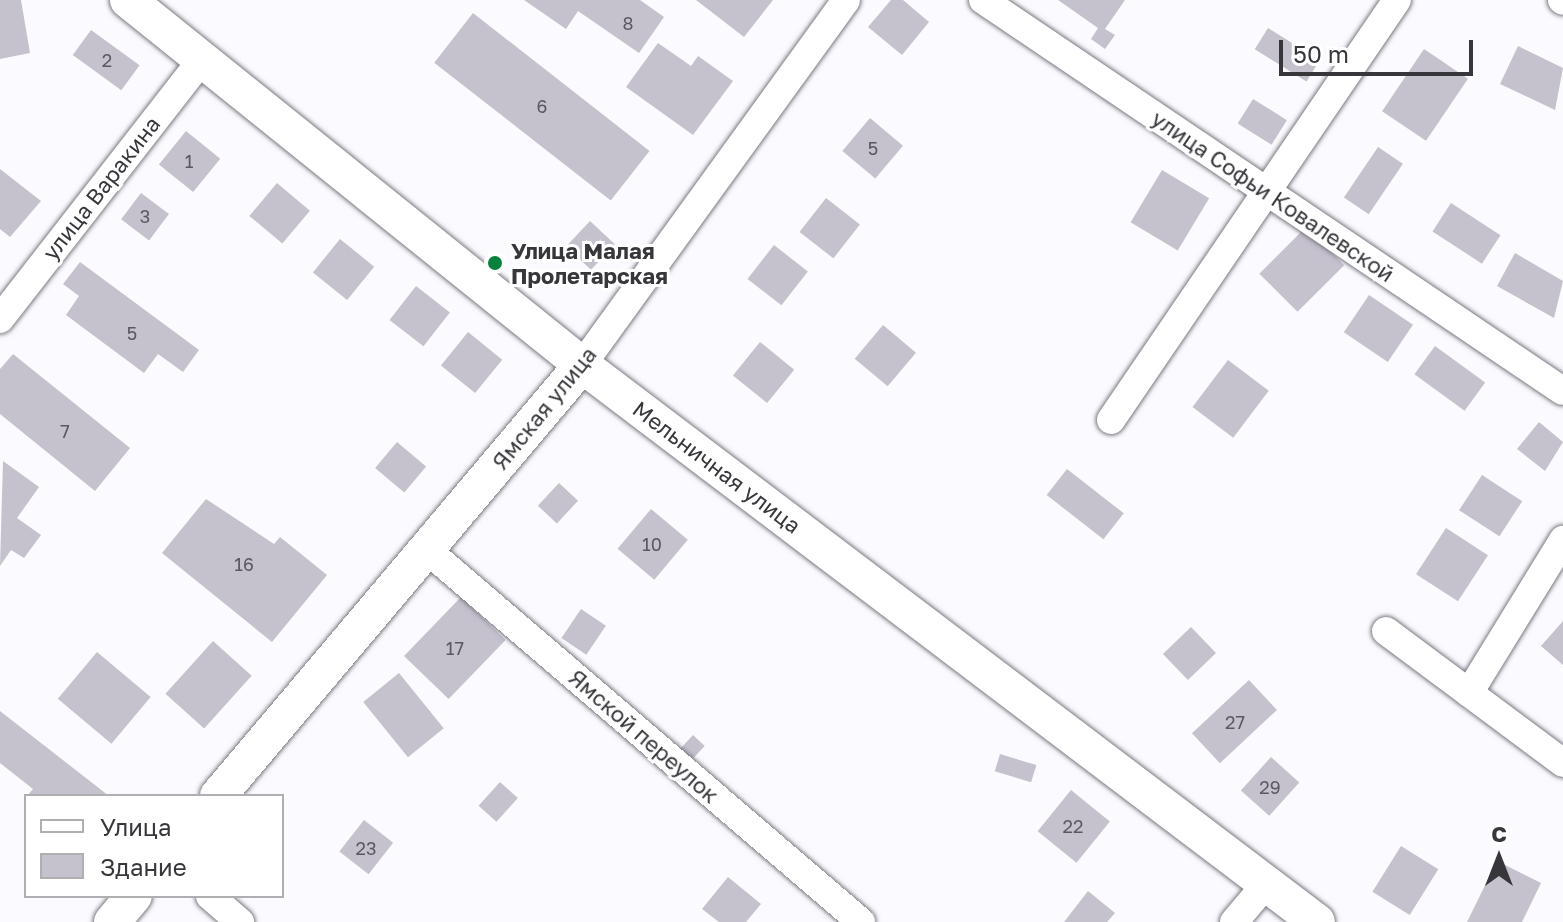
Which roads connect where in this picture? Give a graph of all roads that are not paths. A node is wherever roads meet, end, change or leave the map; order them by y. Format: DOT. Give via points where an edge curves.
graph roads {
  1 [pos="128,0"];
  2 [pos="846,0"];
  3 [pos="983,0"];
  4 [pos="1397,0"];
  5 [pos="203,58"];
  6 [pos="1265,190"];
  7 [pos="0,319"];
  8 [pos="582,365"];
  9 [pos="1563,391"];
  10 [pos="1111,420"];
  11 [pos="1563,540"];
  12 [pos="426,549"];
  13 [pos="1386,631"];
  14 [pos="1469,693"];
  15 [pos="1563,763"];
  16 [pos="220,794"];
  17 [pos="1267,883"];
  18 [pos="132,898"];
  19 [pos="212,898"];
  20 [pos="112,922"];
  21 [pos="240,922"];
  22 [pos="861,922"];
  23 [pos="1234,922"];
  24 [pos="1317,922"];
  1 -- 5 [label="street, Мельничная улица"];
  2 -- 8 [label="street, Ямская улица"];
  3 -- 6 [label="street, улица Софьи Ковалевской"];
  4 -- 6 [label="street"];
  5 -- 7 [label="street, улица Варакина"];
  5 -- 8 [label="street, Мельничная улица"];
  6 -- 9 [label="street, улица Софьи Ковалевской"];
  6 -- 10 [label="street"];
  8 -- 12 [label="street, Ямская улица"];
  8 -- 17 [label="street, Мельничная улица"];
  11 -- 14 [label="street"];
  12 -- 16 [label="street, Ямская улица"];
  12 -- 22 [label="street, Ямской переулок"];
  13 -- 14 [label="street"];
  14 -- 15 [label="street"];
  17 -- 23 [label="street"];
  17 -- 24 [label="street, Мельничная улица"];
  18 -- 20 [label="street"];
  19 -- 21 [label="street"];
}
